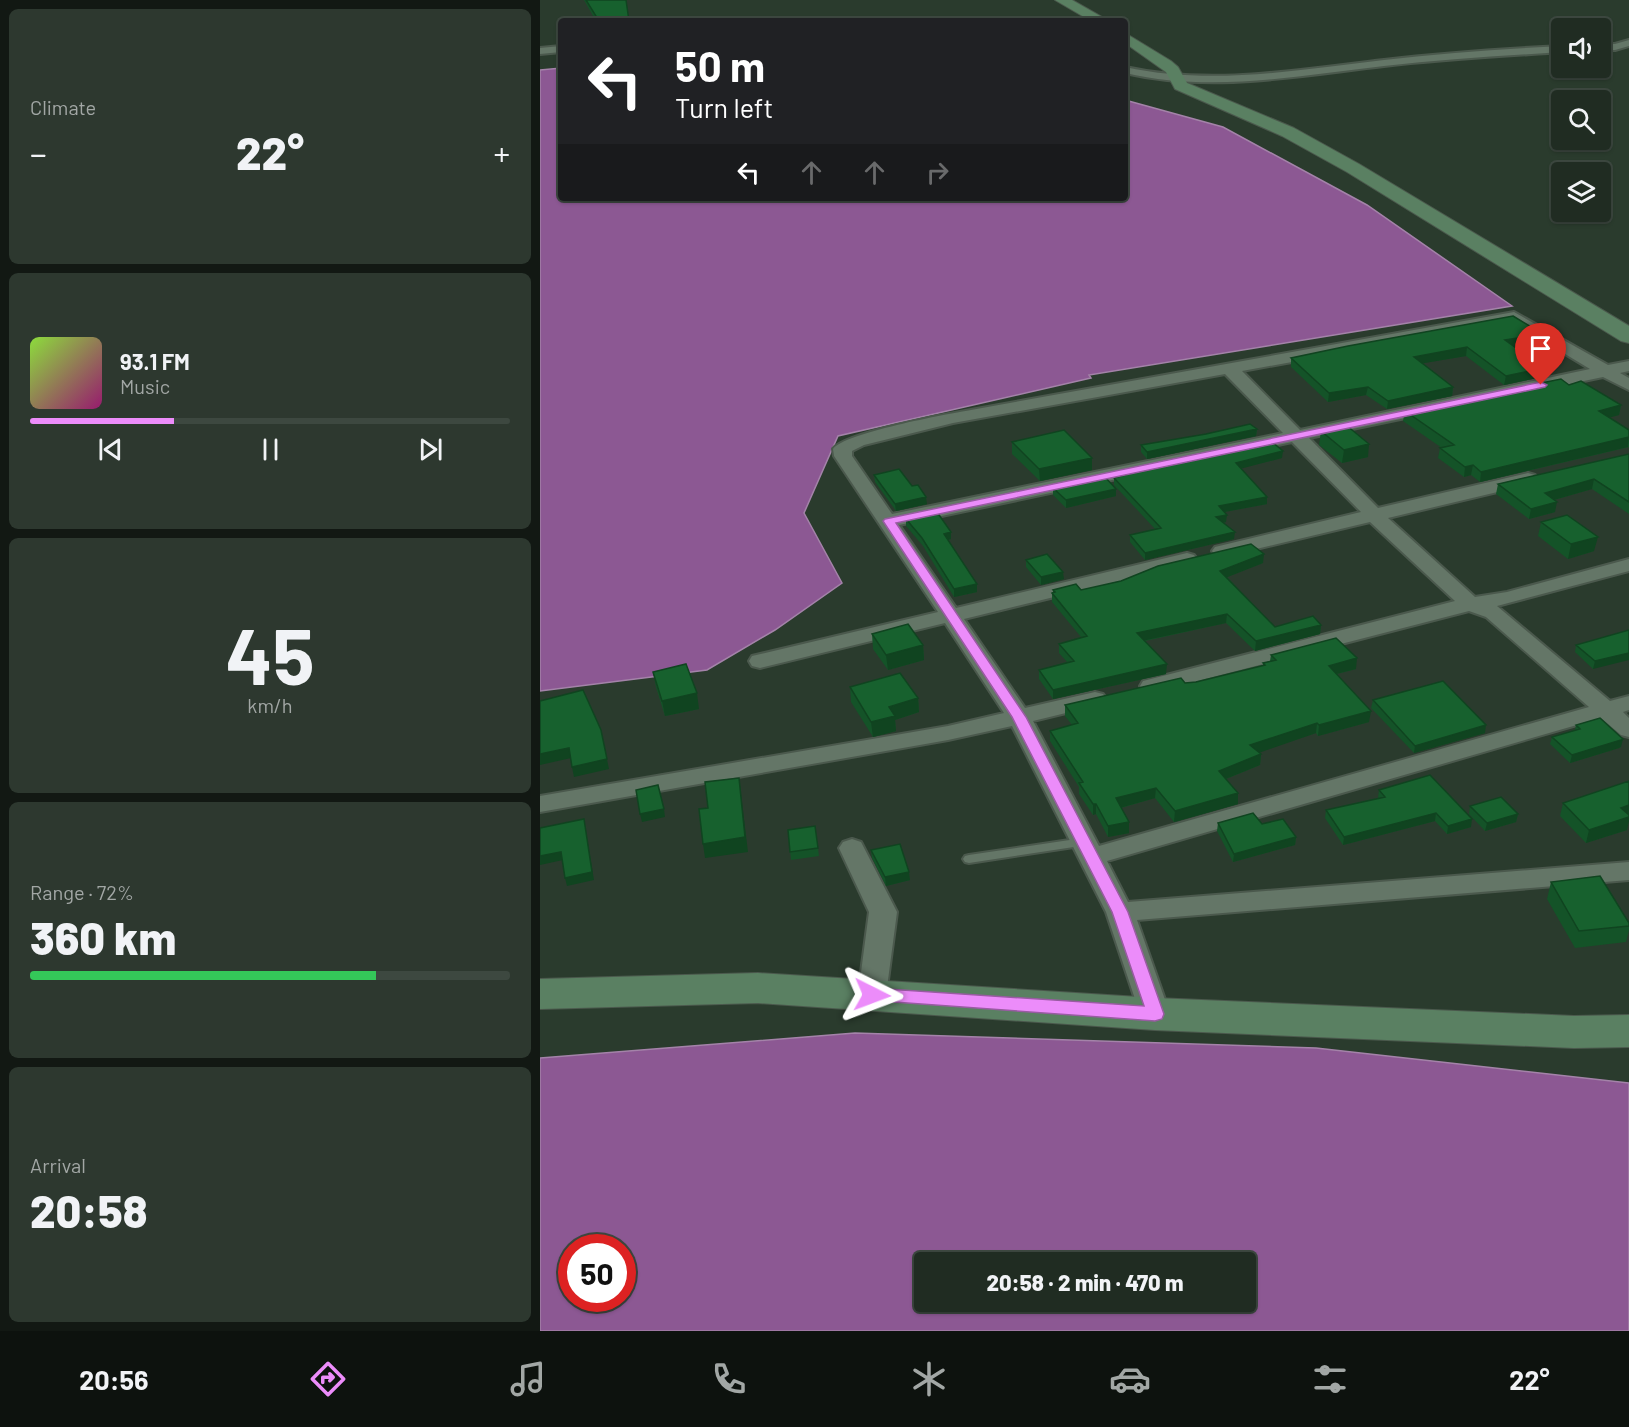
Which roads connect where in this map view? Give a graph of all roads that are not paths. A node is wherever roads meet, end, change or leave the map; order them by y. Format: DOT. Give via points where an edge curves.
graph roads {
  1 [pos="1062,0"];
  2 [pos="1096,18"];
  3 [pos="1128,39"];
  4 [pos="1629,43"];
  5 [pos="1611,47"];
  6 [pos="558,49"];
  7 [pos="1551,50"];
  8 [pos="540,51"];
  9 [pos="1128,71"];
  10 [pos="1145,76"];
  11 [pos="1128,79"];
  12 [pos="1177,80"];
  13 [pos="1629,336"];
  14 [pos="1629,366"];
  15 [pos="1228,367"];
  16 [pos="1608,372"];
  17 [pos="1629,385"];
  18 [pos="1296,435"];
  19 [pos="1548,474"];
  20 [pos="1374,515"];
  21 [pos="889,521"];
  22 [pos="1629,565"];
  23 [pos="1470,604"];
  24 [pos="951,614"];
  25 [pos="760,661"];
  26 [pos="1618,706"];
  27 [pos="1019,717"];
  28 [pos="1629,730"];
  29 [pos="540,804"];
  30 [pos="852,849"];
  31 [pos="1087,850"];
  32 [pos="969,859"];
  33 [pos="1629,871"];
  34 [pos="1120,912"];
  35 [pos="540,994"];
  36 [pos="872,995"];
  37 [pos="1155,1014"];
  38 [pos="1629,1031"];
  1 -- 2 [label="street"];
  3 -- 12 [label="street" via="1166,64"];
  4 -- 5 [label="street"];
  6 -- 8 [label="street"];
  7 -- 12 [label="street" via="1206,81"];
  9 -- 10 [label="street"];
  10 -- 11 [label="street"];
  10 -- 12 [label="street"];
  12 -- 13 [label="street" via="1181,86 1288,132 1353,168"];
  14 -- 16 [label="street"];
  15 -- 16 [label="street" via="1514,317"];
  15 -- 18 [label="street"];
  15 -- 21 [label="street" via="953,418 848,444 842,449 843,456"];
  16 -- 17 [label="street"];
  16 -- 18 [label="street"];
  18 -- 20 [label="street"];
  18 -- 21 [label="street"];
  19 -- 20 [label="street"];
  20 -- 23 [label="street"];
  20 -- 24 [label="street"];
  21 -- 24 [label="street"];
  22 -- 23 [label="street" via="1508,598"];
  23 -- 26 [label="street" via="1494,612"];
  23 -- 27 [label="street"];
  24 -- 25 [label="street"];
  24 -- 27 [label="street"];
  26 -- 28 [label="street"];
  26 -- 31 [label="street"];
  27 -- 29 [label="street"];
  27 -- 31 [label="street"];
  30 -- 36 [label="street" via="883,912"];
  31 -- 32 [label="lane"];
  31 -- 34 [label="street"];
  33 -- 34 [label="street"];
  34 -- 37 [label="street"];
  35 -- 36 [label="street" via="758,988"];
  36 -- 37 [label="street"];
  37 -- 38 [label="street"];
}
